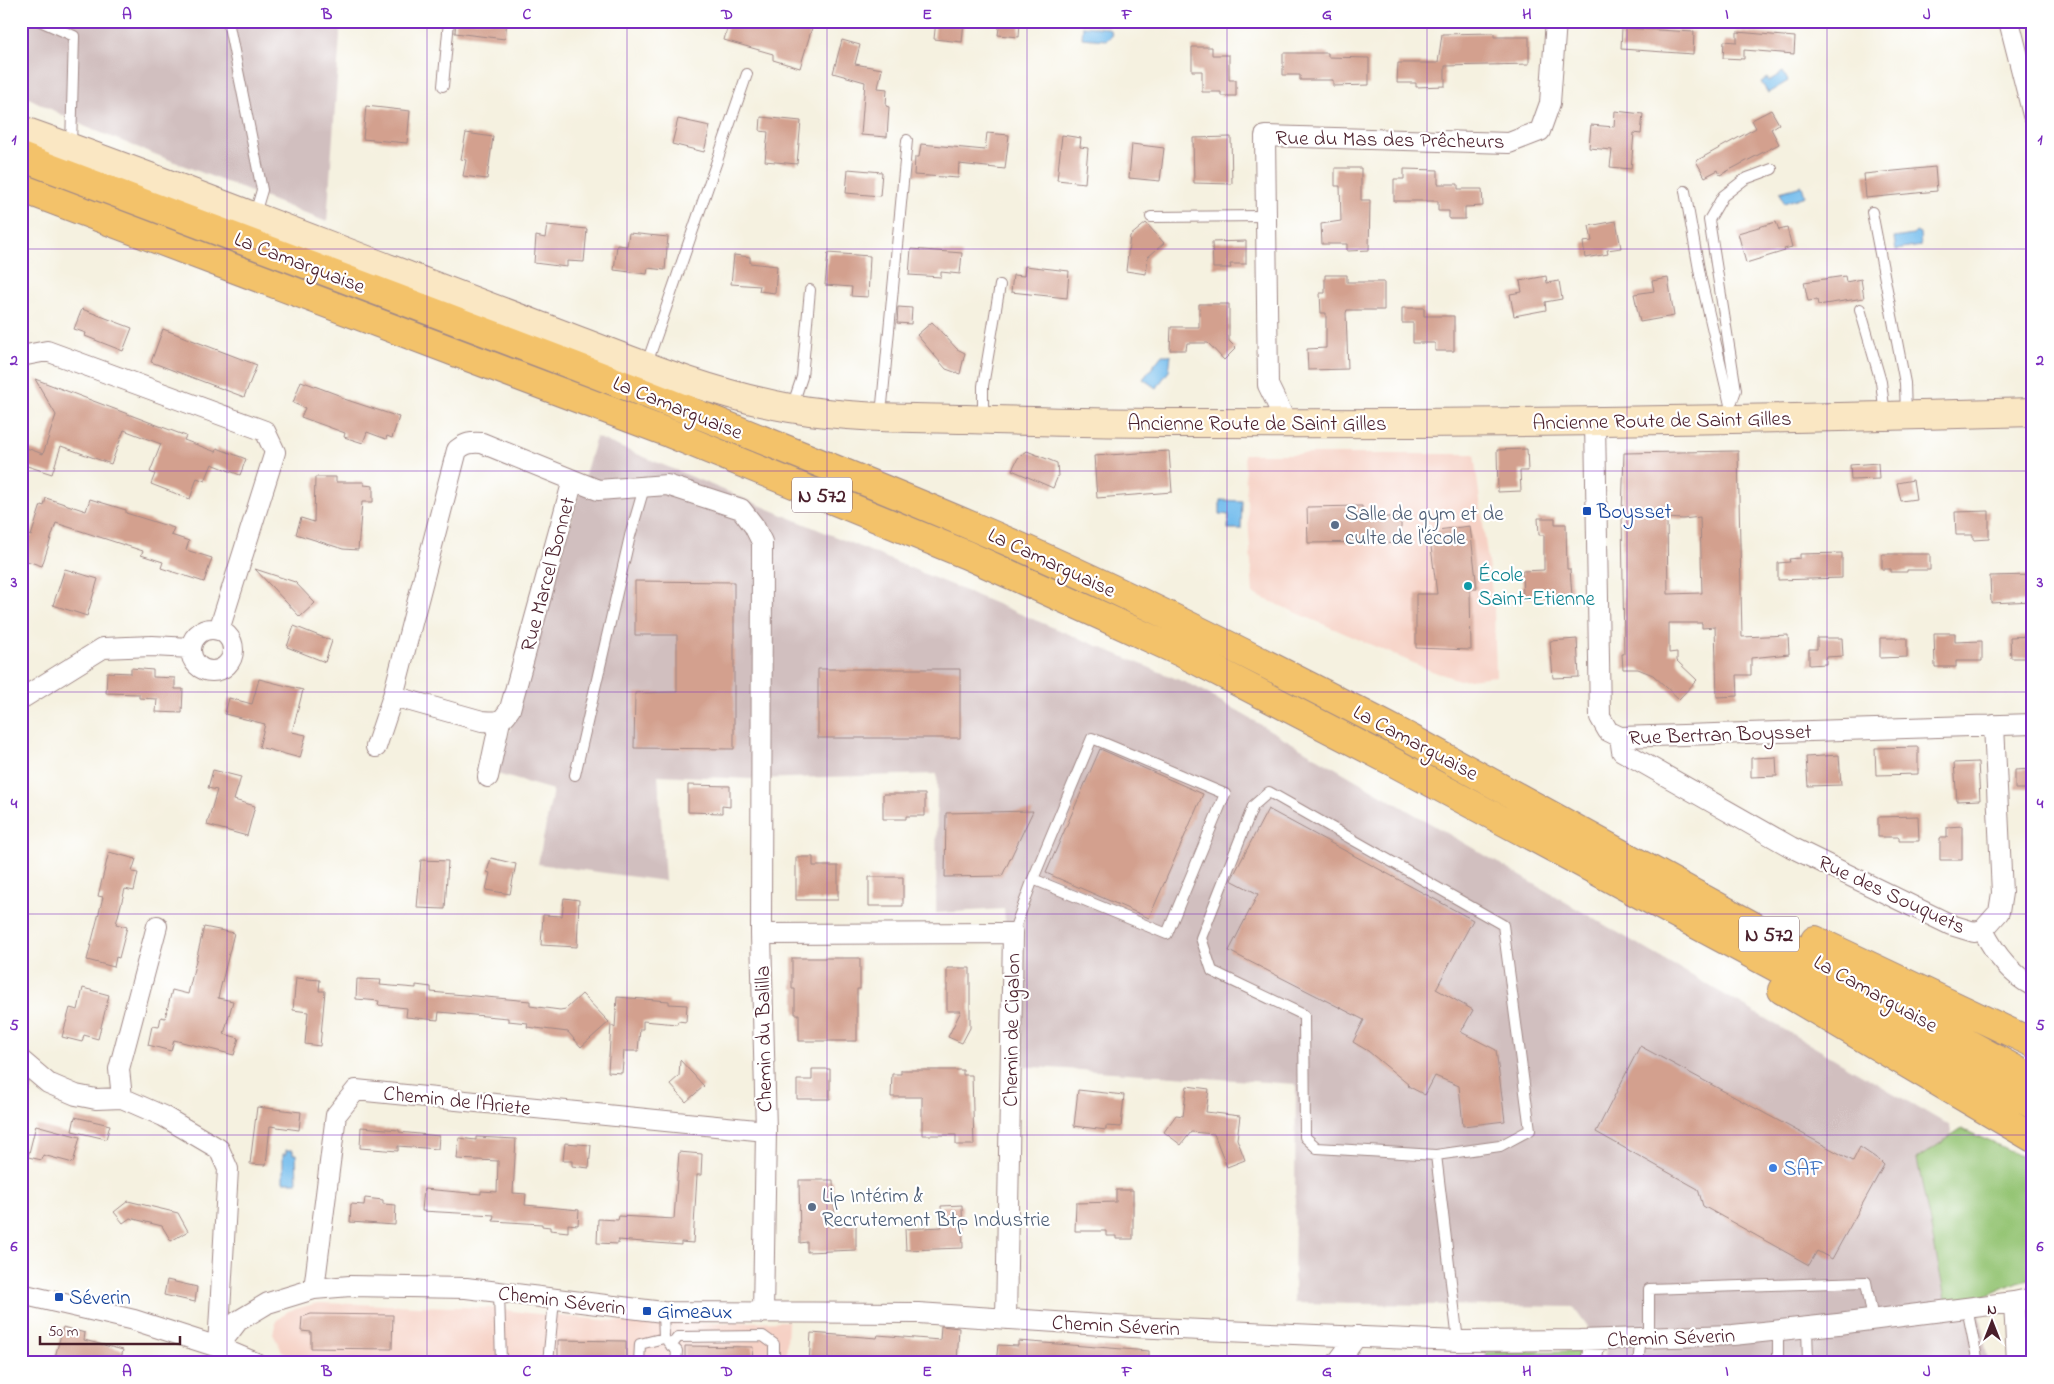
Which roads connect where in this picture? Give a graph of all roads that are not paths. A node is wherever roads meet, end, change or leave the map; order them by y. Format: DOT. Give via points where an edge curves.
graph roads {
  1 [pos="40,21"];
  2 [pos="228,21"];
  3 [pos="449,21"];
  4 [pos="1556,21"];
  5 [pos="2009,21"];
  6 [pos="747,74"];
  7 [pos="443,86"];
  8 [pos="2033,115"];
  9 [pos="21,130"];
  10 [pos="907,140"];
  11 [pos="71,147"];
  12 [pos="21,157"];
  13 [pos="1772,169"];
  14 [pos="21,188"];
  15 [pos="1686,191"];
  16 [pos="1872,212"];
  17 [pos="1266,216"];
  18 [pos="1151,217"];
  19 [pos="254,218"];
  20 [pos="1000,285"];
  21 [pos="810,290"];
  22 [pos="1860,309"];
  23 [pos="21,356"];
  24 [pos="646,366"];
  25 [pos="792,408"];
  26 [pos="2033,412"];
  27 [pos="1732,413"];
  28 [pos="1895,416"];
  29 [pos="881,417"];
  30 [pos="983,420"];
  31 [pos="1595,422"];
  32 [pos="1287,424"];
  33 [pos="573,480"];
  34 [pos="644,488"];
  35 [pos="219,630"];
  36 [pos="191,648"];
  37 [pos="393,696"];
  38 [pos="21,699"];
  39 [pos="500,721"];
  40 [pos="2033,724"];
  41 [pos="1994,725"];
  42 [pos="1620,738"];
  43 [pos="376,746"];
  44 [pos="574,775"];
  45 [pos="488,777"];
  46 [pos="1505,790"];
  47 [pos="1594,869"];
  48 [pos="1033,879"];
  49 [pos="157,926"];
  50 [pos="1983,930"];
  51 [pos="1013,933"];
  52 [pos="761,934"];
  53 [pos="2033,986"];
  54 [pos="2033,1042"];
  55 [pos="24,1062"];
  56 [pos="2033,1079"];
  57 [pos="21,1085"];
  58 [pos="122,1098"];
  59 [pos="2033,1105"];
  60 [pos="766,1131"];
  61 [pos="2033,1138"];
  62 [pos="1436,1155"];
  63 [pos="314,1289"];
  64 [pos="499,1292"];
  65 [pos="21,1294"];
  66 [pos="554,1300"];
  67 [pos="2024,1300"];
  68 [pos="1967,1308"];
  69 [pos="663,1312"];
  70 [pos="763,1313"];
  71 [pos="1006,1319"];
  72 [pos="1873,1320"];
  73 [pos="1807,1328"];
  74 [pos="1778,1330"];
  75 [pos="1357,1336"];
  76 [pos="1645,1338"];
  77 [pos="1595,1340"];
  78 [pos="1458,1341"];
  79 [pos="667,1342"];
  80 [pos="218,1347"];
  81 [pos="256,1363"];
  82 [pos="501,1363"];
  83 [pos="548,1363"];
  84 [pos="639,1363"];
  85 [pos="676,1363"];
  86 [pos="774,1363"];
  87 [pos="1337,1363"];
  88 [pos="1592,1363"];
  89 [pos="1638,1363"];
  90 [pos="1778,1363"];
  91 [pos="1808,1363"];
  92 [pos="1978,1363"];
  93 [pos="2017,1363"];
  1 -- 11 [label="lane" via="74,36"];
  2 -- 19 [label="lane" via="262,190"];
  3 -- 7 [label="lane"];
  4 -- 17 [label="street, Rue du Mas des Prêcheurs" via="1550,103 1540,131 1509,143 1265,136"];
  5 -- 8 [label="street"];
  6 -- 24 [label="lane"];
  9 -- 11 [label="street, Ancienne Route de Saint Gilles"];
  10 -- 29 [label="lane"];
  11 -- 19 [label="street, Ancienne Route de Saint Gilles"];
  12 -- 46 [label="highway, La Camarguaise / N 572" via="678,406 982,530 1114,590 1312,687"];
  13 -- 27 [label="lane" via="1745,179 1723,196 1709,220 1736,390"];
  14 -- 47 [label="highway, La Camarguaise / N 572" via="669,433 966,555 1182,653"];
  15 -- 27 [label="lane" via="1700,275"];
  16 -- 28 [label="lane" via="1905,383"];
  17 -- 18 [label="lane"];
  17 -- 32 [label="street, Rue du Mas des Prêcheurs" via="1268,385"];
  19 -- 24 [label="street, Ancienne Route de Saint Gilles"];
  20 -- 30 [label="lane" via="983,386"];
  21 -- 25 [label="lane" via="802,377"];
  22 -- 28 [label="lane"];
  23 -- 35 [label="street" via="47,351 265,431 275,452"];
  24 -- 25 [label="street, Ancienne Route de Saint Gilles" via="729,393"];
  25 -- 29 [label="street, Ancienne Route de Saint Gilles"];
  26 -- 28 [label="street, Ancienne Route de Saint Gilles"];
  27 -- 28 [label="street, Ancienne Route de Saint Gilles"];
  27 -- 31 [label="street, Ancienne Route de Saint Gilles"];
  29 -- 30 [label="street, Ancienne Route de Saint Gilles"];
  30 -- 32 [label="street, Ancienne Route de Saint Gilles"];
  31 -- 32 [label="street, Ancienne Route de Saint Gilles"];
  31 -- 42 [label="street, Rue Bertran Boysset" via="1600,717 1608,731"];
  33 -- 34 [label="street, Chemin du Balilla" via="598,490"];
  33 -- 37 [label="street, Rue Marcel Bonnet" via="482,444 473,442 458,450"];
  33 -- 39 [label="street, Rue Marcel Bonnet" via="510,708"];
  34 -- 44 [label="lane"];
  34 -- 52 [label="street, Chemin du Balilla" via="667,486 741,508 762,542"];
  35 -- 36 [label="street" via="200,632"];
  35 -- 36 [label="street" via="226,634 232,646 226,666 213,671 200,667 191,656"];
  36 -- 38 [label="street" via="103,648"];
  37 -- 39 [label="street" via="482,721"];
  37 -- 43 [label="street, Rue Marcel Bonnet"];
  39 -- 45 [label="street, Rue Marcel Bonnet"];
  40 -- 41 [label="street"];
  41 -- 42 [label="street, Rue Bertran Boysset"];
  41 -- 50 [label="street, Rue des Souquets" via="2002,893 1999,912"];
  42 -- 50 [label="street, Rue des Souquets" via="1622,751 1790,847 1951,925 1974,932"];
  46 -- 54 [label="highway" via="1712,885 1804,935"];
  46 -- 56 [label="highway, La Camarguaise / N 572"];
  47 -- 59 [label="highway, La Camarguaise / N 572"];
  47 -- 61 [label="highway" via="1734,962"];
  48 -- 48 [label="lane" via="1167,934 1225,794 1092,738"];
  48 -- 51 [label="lane"];
  49 -- 58 [label="street" via="119,1069"];
  50 -- 53 [label="street" via="1992,947 2019,979"];
  51 -- 52 [label="street, Chemin de Cigalon"];
  51 -- 71 [label="street, Chemin de Cigalon"];
  52 -- 60 [label="street, Chemin du Balilla"];
  55 -- 57 [label="lane"];
  55 -- 58 [label="street" via="48,1083 76,1095 96,1099"];
  58 -- 80 [label="street" via="163,1116 219,1149 228,1169"];
  60 -- 63 [label="street, Chemin de l'Ariete" via="356,1090 336,1115"];
  60 -- 70 [label="street, Chemin du Balilla"];
  62 -- 62 [label="lane" via="1500,1146 1530,1130 1503,925 1270,792 1252,806 1201,938 1212,971 1304,1015 1305,1137 1317,1148"];
  62 -- 78 [label="lane"];
  63 -- 64 [label="street, Chemin Séverin" via="360,1286 466,1288"];
  63 -- 80 [label="street, Chemin Séverin" via="268,1304 238,1321"];
  64 -- 66 [label="street, Chemin Séverin"];
  64 -- 82 [label="lane"];
  65 -- 80 [label="street" via="134,1320"];
  66 -- 69 [label="street, Chemin Séverin"];
  66 -- 83 [label="lane"];
  67 -- 68 [label="street, Chemin Séverin"];
  67 -- 93 [label="street"];
  68 -- 72 [label="street, Chemin Séverin"];
  68 -- 92 [label="lane"];
  69 -- 70 [label="street, Chemin Séverin"];
  69 -- 79 [label="lane"];
  70 -- 71 [label="street, Chemin Séverin" via="918,1313"];
  71 -- 75 [label="street, Chemin Séverin"];
  72 -- 73 [label="street, Chemin Séverin"];
  72 -- 76 [label="lane" via="1866,1282 1650,1289"];
  73 -- 74 [label="street, Chemin Séverin"];
  73 -- 91 [label="lane"];
  74 -- 76 [label="street, Chemin Séverin"];
  74 -- 90 [label="lane"];
  75 -- 78 [label="street, Chemin Séverin"];
  75 -- 87 [label="street"];
  76 -- 77 [label="street, Chemin Séverin"];
  76 -- 89 [label="lane"];
  77 -- 78 [label="street, Chemin Séverin"];
  77 -- 88 [label="street"];
  79 -- 84 [label="lane" via="640,1344"];
  79 -- 85 [label="lane" via="676,1352"];
  79 -- 86 [label="lane" via="678,1337 763,1336 774,1344"];
  80 -- 81 [label="street"];
}
